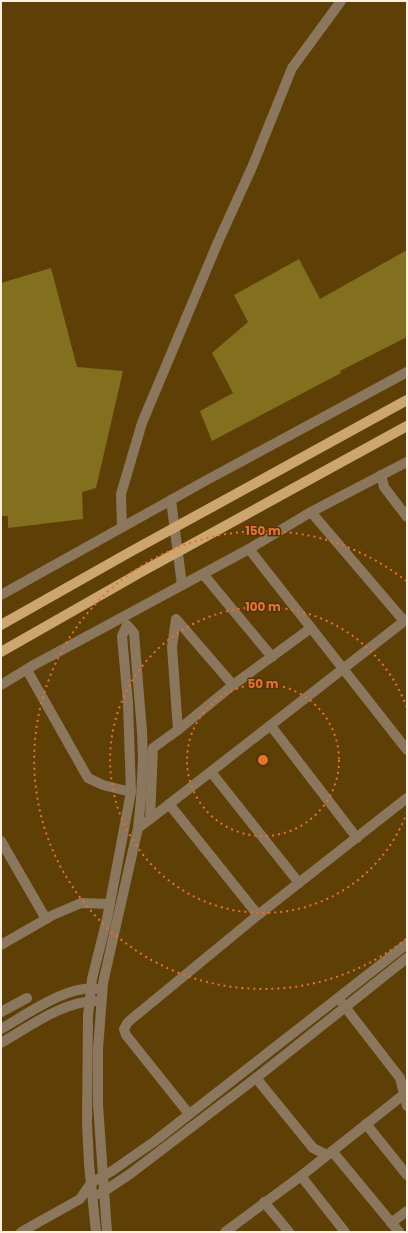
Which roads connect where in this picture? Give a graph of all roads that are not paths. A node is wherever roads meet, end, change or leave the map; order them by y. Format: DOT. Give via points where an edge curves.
graph roads {
  1 [pos="341,1"];
  2 [pos="407,372"];
  3 [pos="407,400"];
  4 [pos="407,426"];
  5 [pos="407,462"];
  6 [pos="381,475"];
  7 [pos="171,500"];
  8 [pos="311,512"];
  9 [pos="407,517"];
  10 [pos="122,527"];
  11 [pos="174,528"];
  12 [pos="249,549"];
  13 [pos="177,552"];
  14 [pos="203,574"];
  15 [pos="182,585"];
  16 [pos="1,595"];
  17 [pos="127,620"];
  18 [pos="406,620"];
  19 [pos="1,625"];
  20 [pos="310,628"];
  21 [pos="1,652"];
  22 [pos="272,658"];
  23 [pos="343,669"];
  24 [pos="27,670"];
  25 [pos="1,685"];
  26 [pos="233,685"];
  27 [pos="271,726"];
  28 [pos="178,730"];
  29 [pos="406,746"];
  30 [pos="211,772"];
  31 [pos="131,792"];
  32 [pos="407,798"];
  33 [pos="169,804"];
  34 [pos="150,819"];
  35 [pos="138,828"];
  36 [pos="357,838"];
  37 [pos="1,841"];
  38 [pos="299,883"];
  39 [pos="110,904"];
  40 [pos="258,915"];
  41 [pos="46,919"];
  42 [pos="407,944"];
  43 [pos="1,945"];
  44 [pos="407,958"];
  45 [pos="91,988"];
  46 [pos="102,990"];
  47 [pos="27,998"];
  48 [pos="338,998"];
  49 [pos="89,1001"];
  50 [pos="102,1002"];
  51 [pos="346,1006"];
  52 [pos="1,1012"];
  53 [pos="1,1029"];
  54 [pos="1,1043"];
  55 [pos="256,1078"];
  56 [pos="405,1093"];
  57 [pos="407,1106"];
  58 [pos="189,1114"];
  59 [pos="366,1124"];
  60 [pos="330,1153"];
  61 [pos="407,1175"];
  62 [pos="103,1176"];
  63 [pos="301,1176"];
  64 [pos="91,1183"];
  65 [pos="104,1192"];
  66 [pos="92,1198"];
  67 [pos="80,1199"];
  68 [pos="264,1202"];
  69 [pos="407,1211"];
  70 [pos="391,1223"];
  71 [pos="232,1230"];
  72 [pos="21,1232"];
  73 [pos="96,1232"];
  74 [pos="107,1232"];
  75 [pos="289,1232"];
  76 [pos="345,1232"];
  77 [pos="399,1232"];
  1 -- 10 [label="street" via="292,68 142,423 121,494"];
  2 -- 7 [label="street"];
  3 -- 11 [label="main road"];
  4 -- 13 [label="main road"];
  5 -- 6 [label="street"];
  6 -- 8 [label="street"];
  6 -- 9 [label="street" via="384,487"];
  7 -- 10 [label="street"];
  7 -- 11 [label="street"];
  8 -- 12 [label="street"];
  8 -- 18 [label="street"];
  10 -- 16 [label="street"];
  11 -- 13 [label="street"];
  11 -- 19 [label="main road"];
  12 -- 14 [label="street"];
  12 -- 20 [label="street"];
  13 -- 15 [label="street"];
  13 -- 21 [label="main road"];
  14 -- 15 [label="street"];
  14 -- 22 [label="street"];
  15 -- 17 [label="street"];
  17 -- 24 [label="street"];
  17 -- 31 [label="street" via="122,636 128,704"];
  17 -- 35 [label="street" via="134,633 142,732"];
  18 -- 23 [label="street"];
  20 -- 22 [label="street"];
  20 -- 23 [label="street"];
  22 -- 26 [label="street"];
  23 -- 27 [label="street"];
  23 -- 29 [label="street"];
  24 -- 25 [label="street"];
  24 -- 31 [label="street" via="88,778 103,785"];
  26 -- 28 [label="street"];
  26 -- 28 [label="street" via="176,619 172,647"];
  27 -- 30 [label="street"];
  27 -- 36 [label="street"];
  28 -- 34 [label="street" via="153,748"];
  30 -- 33 [label="street"];
  30 -- 38 [label="street"];
  31 -- 39 [label="street"];
  32 -- 36 [label="street"];
  33 -- 34 [label="street"];
  33 -- 40 [label="street"];
  34 -- 35 [label="street"];
  35 -- 46 [label="street"];
  36 -- 38 [label="street"];
  37 -- 41 [label="street"];
  38 -- 40 [label="street"];
  39 -- 41 [label="street" via="81,902"];
  39 -- 45 [label="street"];
  40 -- 58 [label="street" via="128,1022 124,1029 126,1035"];
  41 -- 43 [label="street"];
  42 -- 48 [label="street"];
  44 -- 51 [label="street"];
  45 -- 46 [label="street"];
  45 -- 49 [label="street"];
  45 -- 53 [label="street" via="66,993"];
  46 -- 50 [label="street"];
  47 -- 52 [label="street"];
  48 -- 51 [label="street"];
  48 -- 58 [label="street"];
  49 -- 50 [label="street"];
  49 -- 54 [label="street" via="61,1008"];
  49 -- 64 [label="street" via="87,1116"];
  50 -- 62 [label="street" via="98,1049 98,1105"];
  51 -- 55 [label="street"];
  51 -- 56 [label="street" via="400,1078"];
  55 -- 60 [label="street" via="313,1148"];
  55 -- 65 [label="street"];
  56 -- 57 [label="street"];
  56 -- 59 [label="street"];
  58 -- 62 [label="street" via="155,1141"];
  59 -- 60 [label="street"];
  59 -- 61 [label="street"];
  60 -- 63 [label="street"];
  60 -- 70 [label="street"];
  62 -- 64 [label="street"];
  62 -- 65 [label="street"];
  63 -- 68 [label="street"];
  63 -- 76 [label="street"];
  64 -- 66 [label="street"];
  64 -- 67 [label="street"];
  65 -- 66 [label="street"];
  65 -- 74 [label="street"];
  66 -- 67 [label="street"];
  66 -- 73 [label="street"];
  67 -- 72 [label="street"];
  68 -- 71 [label="street"];
  68 -- 75 [label="street"];
  69 -- 70 [label="street"];
  70 -- 77 [label="street"];
}
